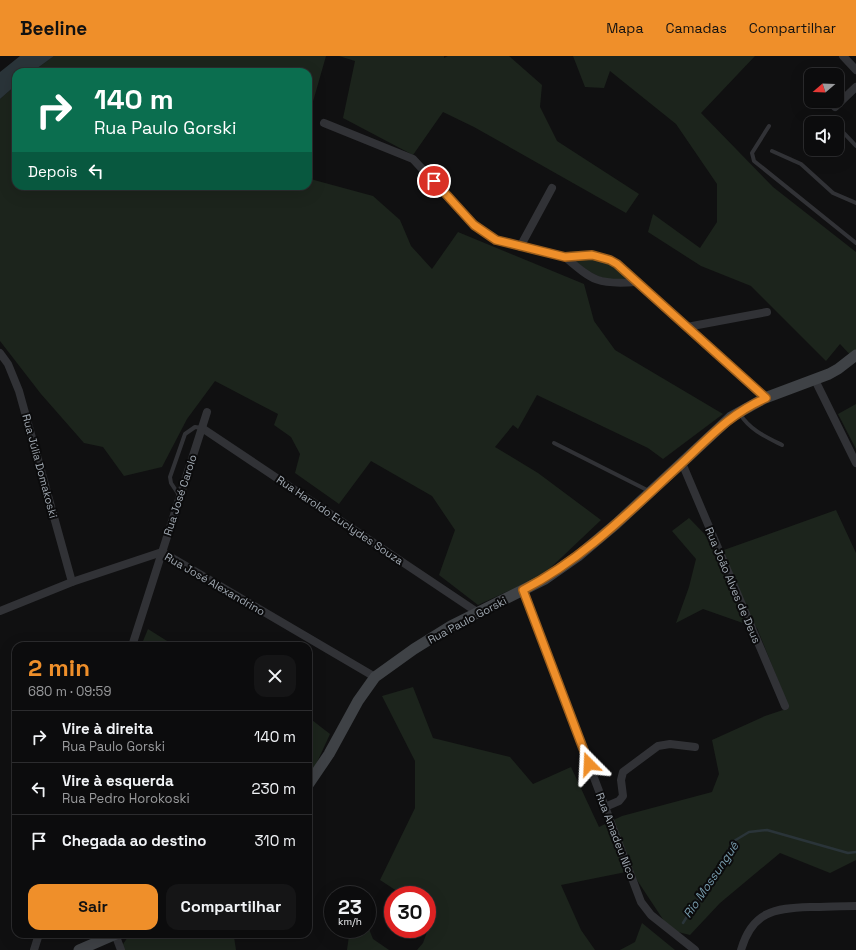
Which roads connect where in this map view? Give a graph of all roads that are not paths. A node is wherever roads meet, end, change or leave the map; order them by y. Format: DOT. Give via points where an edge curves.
graph roads {
  1 [pos="843,56"];
  2 [pos="856,70"];
  3 [pos="856,88"];
  4 [pos="844,98"];
  5 [pos="324,123"];
  6 [pos="769,126"];
  7 [pos="844,133"];
  8 [pos="856,146"];
  9 [pos="772,151"];
  10 [pos="552,188"];
  11 [pos="856,203"];
  12 [pos="856,243"];
  13 [pos="520,247"];
  14 [pos="565,257"];
  15 [pos="636,282"];
  16 [pos="767,312"];
  17 [pos="687,327"];
  18 [pos="0,353"];
  19 [pos="856,355"];
  20 [pos="815,380"];
  21 [pos="766,398"];
  22 [pos="207,412"];
  23 [pos="739,412"];
  24 [pos="202,428"];
  25 [pos="554,443"];
  26 [pos="782,445"];
  27 [pos="682,463"];
  28 [pos="856,463"];
  29 [pos="651,492"];
  30 [pos="180,497"];
  31 [pos="162,552"];
  32 [pos="72,582"];
  33 [pos="523,590"];
  34 [pos="0,611"];
  35 [pos="477,612"];
  36 [pos="133,642"];
  37 [pos="375,677"];
  38 [pos="785,706"];
  39 [pos="695,747"];
  40 [pos="312,779"];
  41 [pos="605,807"];
  42 [pos="856,906"];
  43 [pos="38,938"];
  44 [pos="107,938"];
  45 [pos="117,938"];
  46 [pos="34,950"];
  47 [pos="79,950"];
  48 [pos="120,950"];
  49 [pos="694,950"];
  50 [pos="741,950"];
  1 -- 2 [label="street"];
  3 -- 4 [label="street"];
  5 -- 13 [label="street" via="413,159 485,234"];
  6 -- 12 [label="lane" via="752,153 754,161"];
  7 -- 8 [label="lane"];
  9 -- 11 [label="lane" via="801,164 833,193"];
  10 -- 13 [label="street"];
  13 -- 14 [label="street"];
  14 -- 15 [label="street" via="583,273 600,282"];
  14 -- 15 [label="street" via="584,254 605,258 617,264"];
  15 -- 17 [label="street"];
  16 -- 17 [label="street"];
  17 -- 21 [label="street"];
  18 -- 32 [label="street, Rua Júlia Domakoski" via="8,364 19,391"];
  19 -- 20 [label="street, Rua Paulo Gorski" via="838,369"];
  20 -- 21 [label="street, Rua Paulo Gorski"];
  20 -- 28 [label="street"];
  21 -- 23 [label="street, Rua Paulo Gorski"];
  22 -- 24 [label="street, Rua José Carolo"];
  23 -- 26 [label="lane" via="750,427"];
  23 -- 27 [label="street, Rua Paulo Gorski" via="724,422"];
  24 -- 30 [label="street, Rua José Carolo"];
  24 -- 30 [label="lane" via="195,427 185,434 170,477 171,484"];
  24 -- 35 [label="street, Rua Haroldo Euclydes Souza"];
  25 -- 29 [label="lane"];
  27 -- 29 [label="street, Rua Paulo Gorski"];
  27 -- 38 [label="street, Rua João Alves de Deus"];
  29 -- 33 [label="street, Rua Paulo Gorski" via="578,556 545,579"];
  30 -- 31 [label="street, Rua José Carolo"];
  31 -- 32 [label="street, Rua José Alexandrino"];
  31 -- 36 [label="street, Rua José Carolo"];
  31 -- 37 [label="street, Rua José Alexandrino"];
  32 -- 34 [label="street, Rua José Alexandrino"];
  33 -- 35 [label="street, Rua Paulo Gorski"];
  33 -- 41 [label="street, Rua Amadeu Nico"];
  35 -- 37 [label="street, Rua Paulo Gorski" via="414,649"];
  37 -- 40 [label="street, Rua Paulo Gorski"];
  39 -- 41 [label="street" via="670,744 658,746 623,772 623,796 619,801"];
  41 -- 49 [label="street, Rua Amadeu Nico" via="645,909"];
  42 -- 50 [label="street" via="773,911 757,920 750,928"];
  43 -- 46 [label="street"];
  44 -- 47 [label="street"];
  45 -- 48 [label="street"];
}
